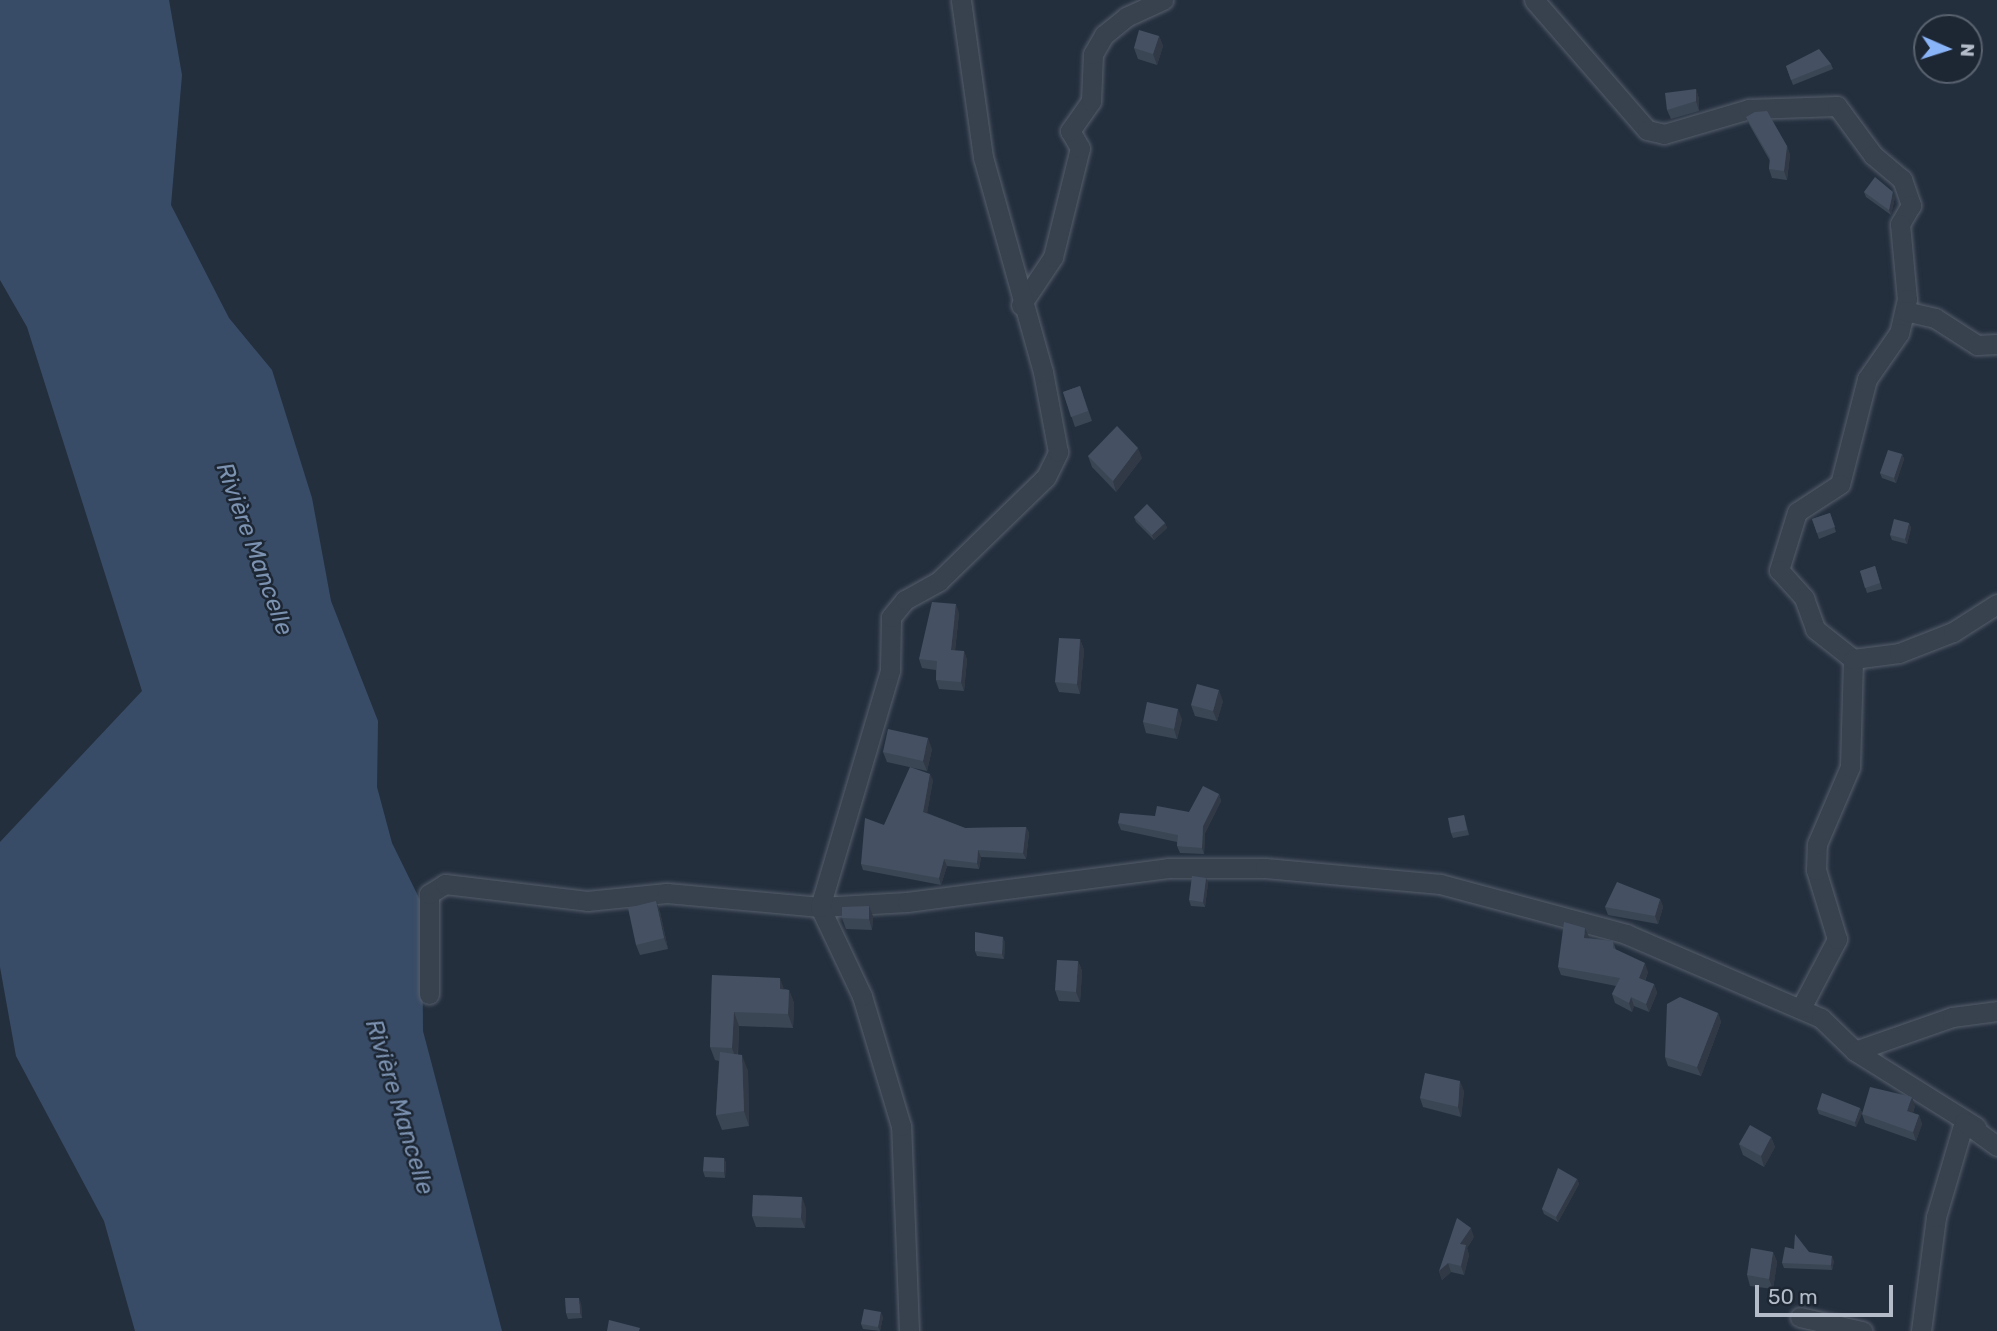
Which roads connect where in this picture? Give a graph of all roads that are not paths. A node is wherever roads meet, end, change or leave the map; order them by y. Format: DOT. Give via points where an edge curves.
graph roads {
  1 [pos="961,0"];
  2 [pos="1163,0"];
  3 [pos="1534,0"];
  4 [pos="1021,304"];
  5 [pos="1905,311"];
  6 [pos="1997,344"];
  7 [pos="1997,604"];
  8 [pos="1853,659"];
  9 [pos="820,906"];
  10 [pos="429,994"];
  11 [pos="1801,1008"];
  12 [pos="1997,1011"];
  13 [pos="1856,1051"];
  14 [pos="1964,1122"];
  15 [pos="1997,1134"];
  16 [pos="1997,1146"];
  17 [pos="1800,1317"];
  18 [pos="909,1331"];
  19 [pos="1862,1331"];
  20 [pos="1921,1331"];
  1 -- 4 [label="street" via="984,157"];
  2 -- 4 [label="street" via="1126,17 1093,54 1091,101 1070,131 1080,148 1053,257"];
  3 -- 5 [label="street" via="1647,130 1664,134 1749,109 1837,106 1872,155 1902,179 1911,205 1900,223"];
  4 -- 9 [label="street" via="1043,372 1058,452 1046,477 939,581 905,600 891,617 890,670"];
  5 -- 6 [label="street" via="1935,318 1977,345"];
  5 -- 8 [label="street" via="1899,333 1867,379 1840,484 1797,512 1779,570 1804,598 1815,629"];
  7 -- 8 [label="street" via="1953,632 1899,653"];
  8 -- 11 [label="street" via="1850,767 1817,844 1816,870 1837,939"];
  9 -- 10 [label="street" via="667,893 587,901 445,884 429,894"];
  9 -- 11 [label="street" via="907,902 1168,867 1356,874 1440,884 1626,934"];
  9 -- 18 [label="street" via="862,996 901,1126"];
  11 -- 13 [label="street"];
  12 -- 13 [label="street" via="1952,1017"];
  13 -- 14 [label="street"];
  14 -- 15 [label="street"];
  14 -- 16 [label="street"];
  14 -- 20 [label="street" via="1936,1217"];
  17 -- 19 [label="street"];
}
